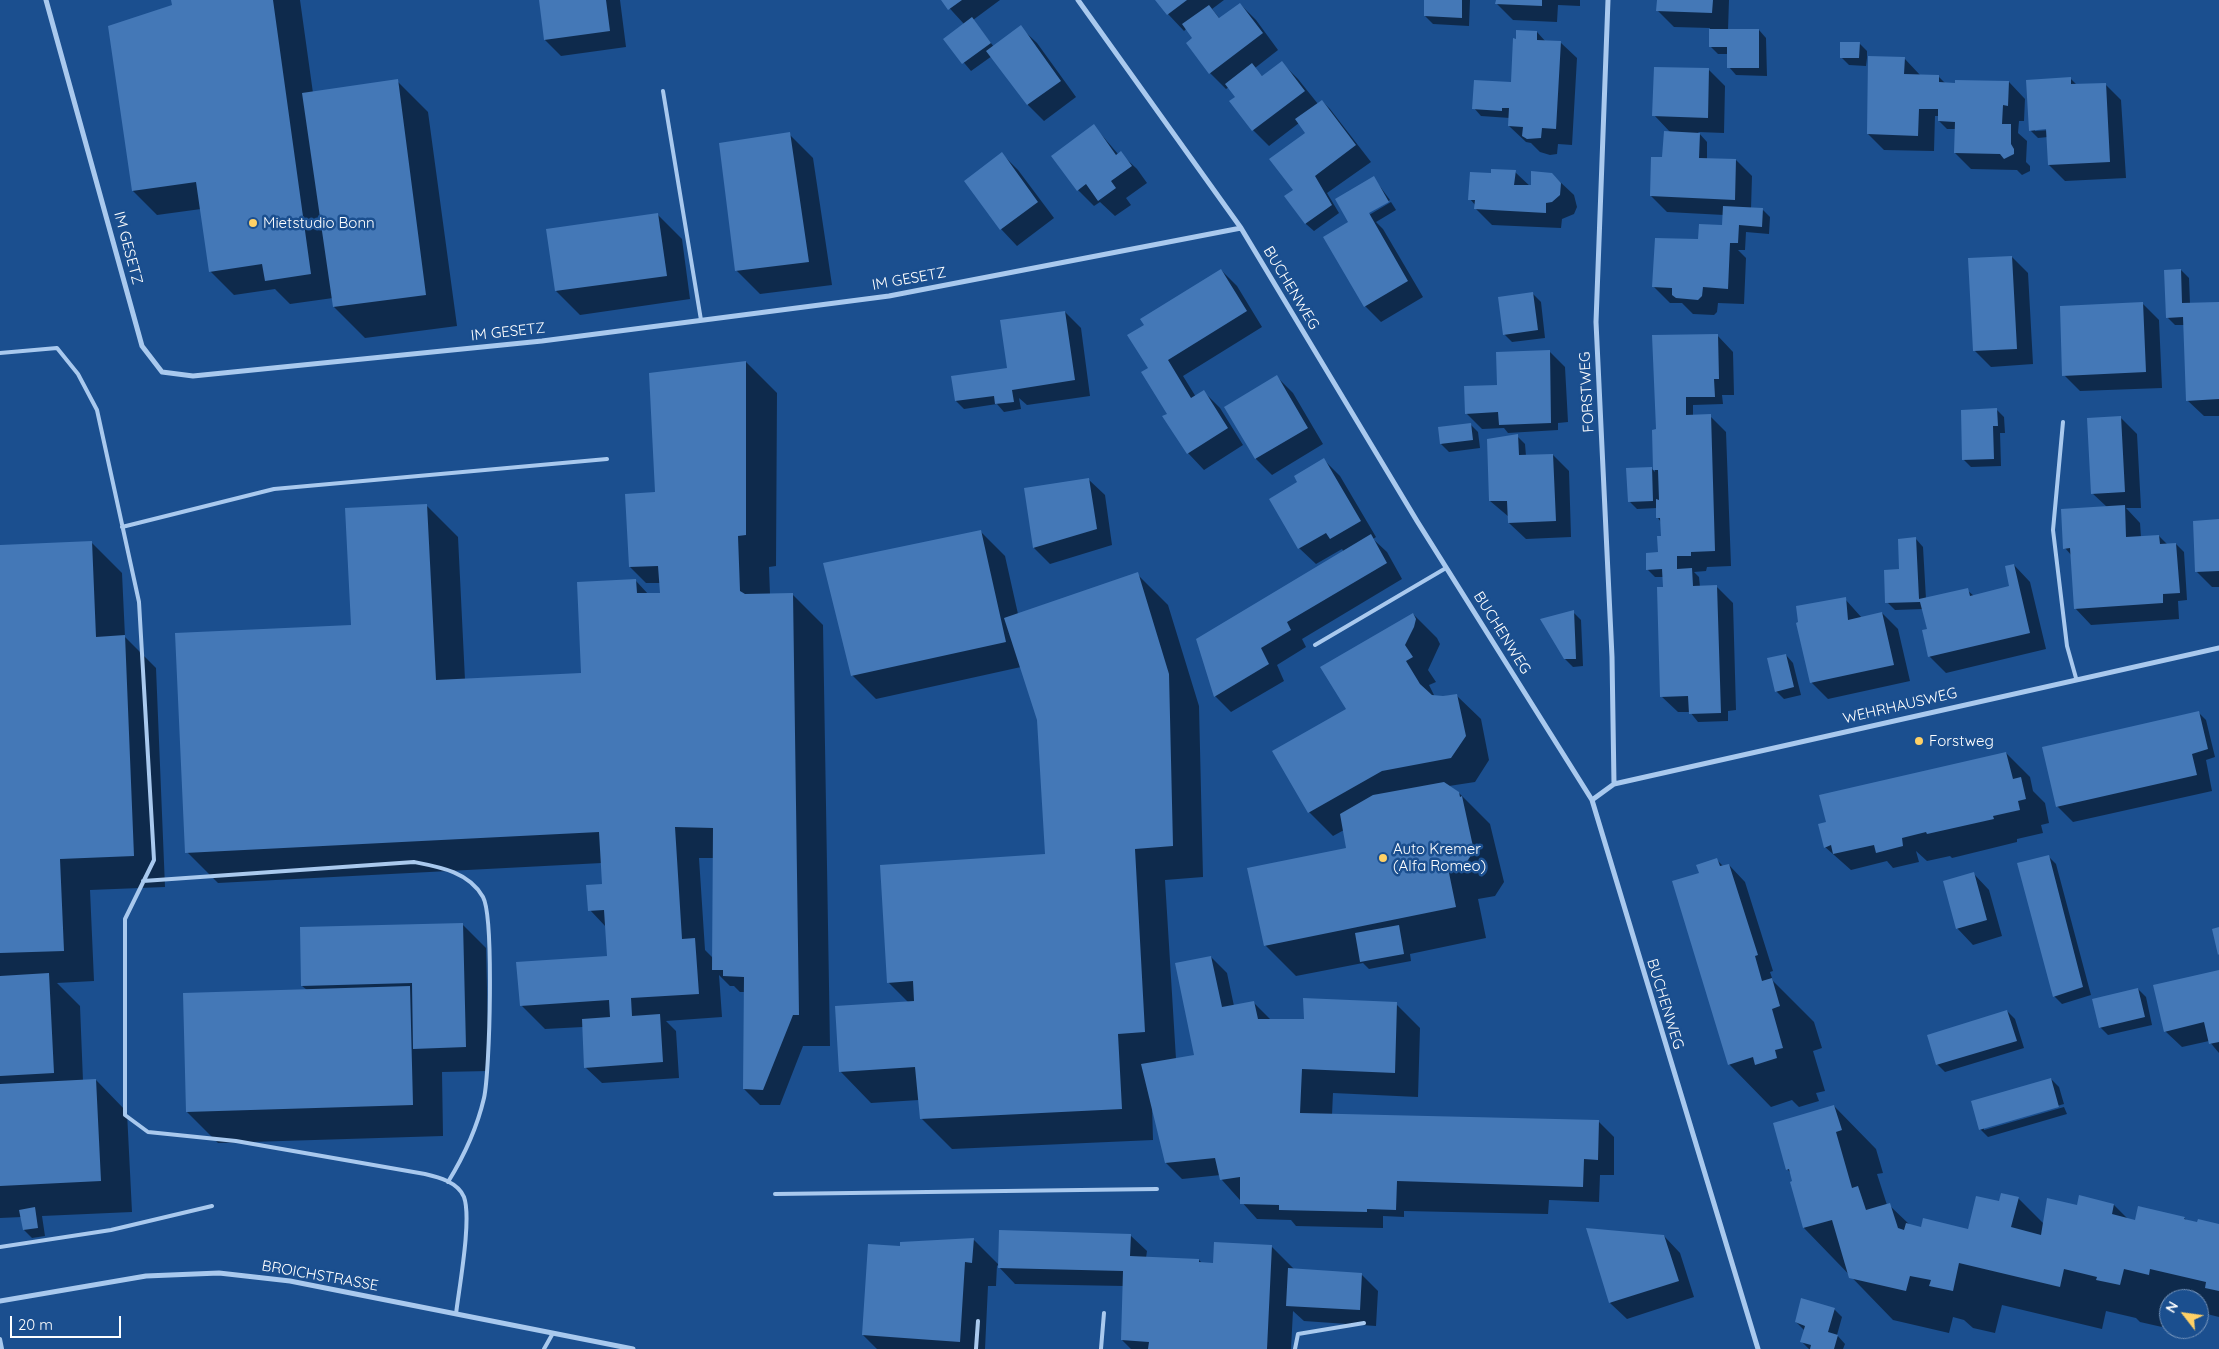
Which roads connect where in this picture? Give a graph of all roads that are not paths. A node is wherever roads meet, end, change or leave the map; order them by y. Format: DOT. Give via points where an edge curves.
graph roads {
  1 [pos="46,0"];
  2 [pos="1078,0"];
  3 [pos="1608,0"];
  4 [pos="663,91"];
  5 [pos="1241,228"];
  6 [pos="701,320"];
  7 [pos="0,353"];
  8 [pos="2063,422"];
  9 [pos="607,459"];
  10 [pos="122,527"];
  11 [pos="1446,568"];
  12 [pos="1315,645"];
  13 [pos="2219,648"];
  14 [pos="2076,678"];
  15 [pos="1614,784"];
  16 [pos="1592,800"];
  17 [pos="143,881"];
  18 [pos="448,1182"];
  19 [pos="1157,1189"];
  20 [pos="775,1194"];
  21 [pos="212,1206"];
  22 [pos="0,1247"];
  23 [pos="0,1301"];
  24 [pos="1104,1313"];
  25 [pos="456,1314"];
  26 [pos="978,1321"];
  27 [pos="1364,1323"];
  28 [pos="554,1333"];
  29 [pos="0,1339"];
  30 [pos="2,1349"];
  31 [pos="544,1349"];
  32 [pos="633,1349"];
  33 [pos="976,1349"];
  34 [pos="1101,1349"];
  35 [pos="1295,1349"];
  36 [pos="1758,1349"];
  1 -- 6 [label="street, IM GESETZ" via="142,346 162,372 193,376 542,341"];
  2 -- 5 [label="street, BUCHENWEG"];
  3 -- 15 [label="street, FORSTWEG" via="1596,322 1612,657"];
  4 -- 6 [label="lane"];
  5 -- 6 [label="street, IM GESETZ" via="889,296"];
  5 -- 11 [label="street, BUCHENWEG"];
  7 -- 10 [label="lane" via="57,348 78,374 97,410"];
  8 -- 14 [label="lane" via="2053,530 2067,646"];
  9 -- 10 [label="lane" via="274,489"];
  10 -- 17 [label="lane" via="139,612 154,860"];
  11 -- 12 [label="lane"];
  11 -- 16 [label="street, BUCHENWEG"];
  13 -- 14 [label="street, WEHRHAUSWEG"];
  14 -- 15 [label="street, WEHRHAUSWEG"];
  15 -- 16 [label="street, WEHRHAUSWEG"];
  16 -- 36 [label="street, BUCHENWEG"];
  17 -- 18 [label="lane" via="125,919 125,1115 148,1132 236,1140 425,1174"];
  17 -- 18 [label="lane" via="414,862 447,868 468,880 483,898 488,923 489,1059 484,1097 473,1134"];
  18 -- 25 [label="lane" via="464,1196 466,1211"];
  19 -- 20 [label="lane"];
  21 -- 22 [label="lane" via="111,1230"];
  23 -- 25 [label="street, BROICHSTRASSE" via="146,1276 218,1273 290,1281"];
  24 -- 34 [label="lane"];
  25 -- 28 [label="street, BROICHSTRASSE"];
  26 -- 33 [label="lane"];
  27 -- 35 [label="lane" via="1298,1334"];
  28 -- 31 [label="lane"];
  28 -- 32 [label="street, BROICHSTRASSE"];
  29 -- 30 [label="lane"];
}
